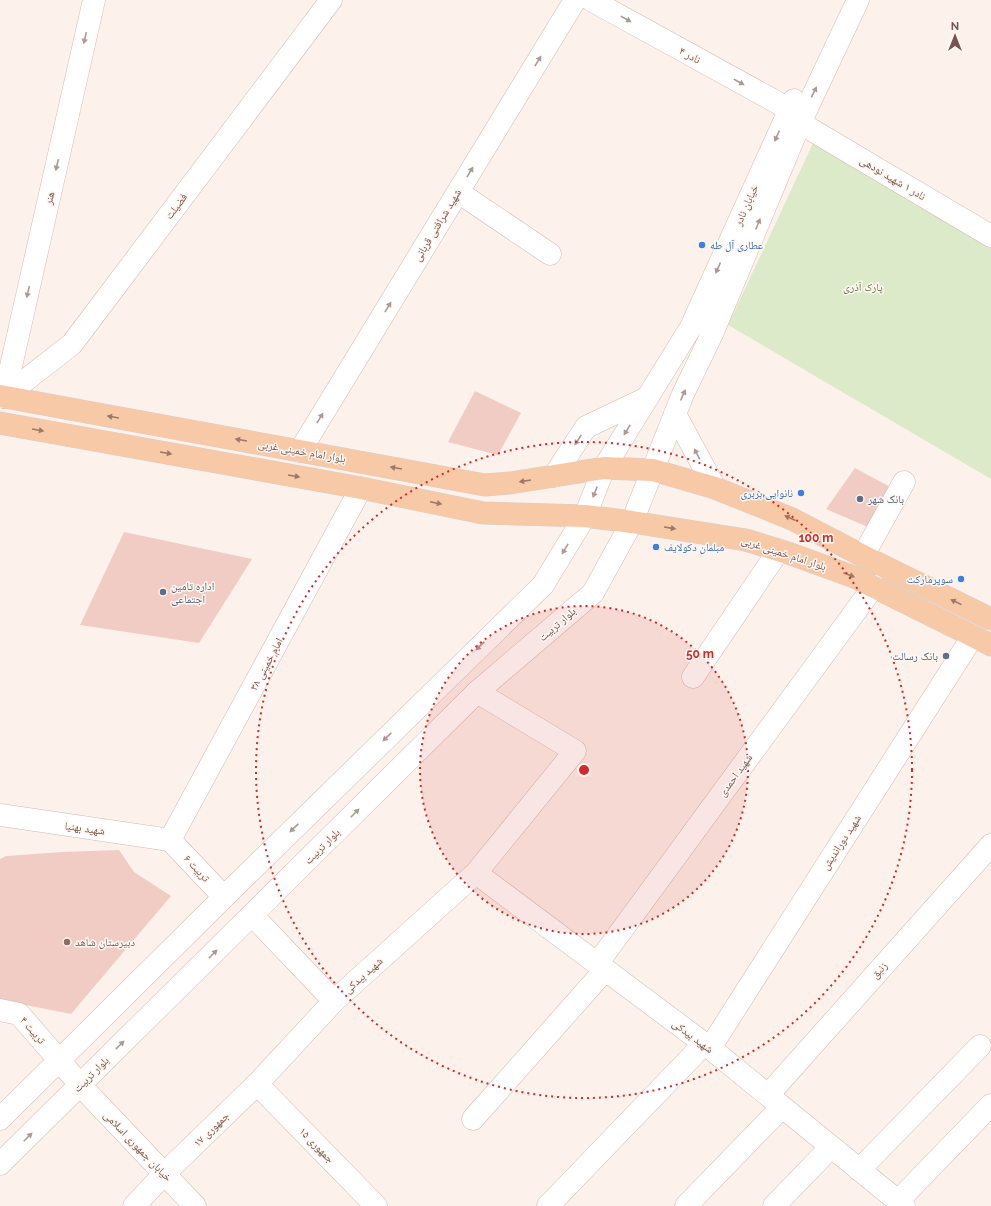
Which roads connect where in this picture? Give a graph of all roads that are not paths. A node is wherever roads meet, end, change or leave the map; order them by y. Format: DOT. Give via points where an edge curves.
graph roads {
  1 [pos="94,0"];
  2 [pos="331,0"];
  3 [pos="575,0"];
  4 [pos="592,0"];
  5 [pos="842,0"];
  6 [pos="858,0"];
  7 [pos="794,116"];
  8 [pos="458,192"];
  9 [pos="989,230"];
  10 [pos="550,254"];
  11 [pos="2,396"];
  12 [pos="645,399"];
  13 [pos="675,414"];
  14 [pos="0,423"];
  15 [pos="300,451"];
  16 [pos="604,468"];
  17 [pos="653,470"];
  18 [pos="554,476"];
  19 [pos="904,482"];
  20 [pos="361,488"];
  21 [pos="715,488"];
  22 [pos="585,516"];
  23 [pos="632,522"];
  24 [pos="779,550"];
  25 [pos="863,556"];
  26 [pos="874,586"];
  27 [pos="991,620"];
  28 [pos="982,641"];
  29 [pos="693,677"];
  30 [pos="477,692"];
  31 [pos="0,816"];
  32 [pos="170,840"];
  33 [pos="991,845"];
  34 [pos="476,873"];
  35 [pos="224,897"];
  36 [pos="252,915"];
  37 [pos="601,967"];
  38 [pos="334,1001"];
  39 [pos="0,1010"];
  40 [pos="707,1046"];
  41 [pos="980,1046"];
  42 [pos="59,1060"];
  43 [pos="257,1084"];
  44 [pos="80,1085"];
  45 [pos="775,1101"];
  46 [pos="991,1105"];
  47 [pos="0,1119"];
  48 [pos="473,1119"];
  49 [pos="831,1147"];
  50 [pos="0,1164"];
  51 [pos="859,1170"];
  52 [pos="164,1174"];
  53 [pos="901,1204"];
  54 [pos="134,1206"];
  55 [pos="195,1206"];
  56 [pos="376,1206"];
  57 [pos="548,1206"];
  58 [pos="686,1206"];
  59 [pos="774,1206"];
  1 -- 11 [label="street, هنر, one-way"];
  2 -- 11 [label="street, فضیلت" via="72,344"];
  8 -- 3 [label="street, شهید شرافتی قربانی, one-way"];
  4 -- 7 [label="street, نادر ۴, one-way"];
  5 -- 7 [label="street, خیابان نادر"];
  7 -- 6 [label="street, خیابان نادر, one-way"];
  7 -- 9 [label="street, نادر ۱ شهید نودهی"];
  7 -- 12 [label="street, خیابان نادر, one-way" via="691,327"];
  13 -- 7 [label="street, خیابان نادر, one-way" via="712,334"];
  8 -- 10 [label="street"];
  15 -- 8 [label="street, شهید شرافتی قربانی, one-way"];
  15 -- 11 [label="main road, بلوار امام خمینی غربی, one-way"];
  12 -- 16 [label="street, خیابان نادر, one-way"];
  12 -- 18 [label="street, one-way" via="586,427"];
  13 -- 17 [label="street, خیابان نادر"];
  21 -- 13 [label="street, one-way"];
  14 -- 20 [label="main road, one-way"];
  18 -- 15 [label="main road, بلوار امام خمینی غربی, one-way" via="485,485"];
  16 -- 17 [label="main road, بلوار امام خمینی غربی"];
  16 -- 18 [label="main road, بلوار امام خمینی غربی"];
  16 -- 22 [label="street, خیابان نادر, one-way"];
  17 -- 21 [label="main road"];
  17 -- 23 [label="street, بلوار تربیت"];
  19 -- 25 [label="street"];
  20 -- 22 [label="main road, one-way" via="483,513"];
  20 -- 32 [label="street, ۳۸ امام خمینی"];
  25 -- 21 [label="main road, one-way" via="792,519"];
  22 -- 23 [label="main road, بلوار امام خمینی غربی"];
  22 -- 35 [label="street, one-way" via="543,585"];
  23 -- 24 [label="main road, بلوار امام خمینی غربی, one-way" via="746,540"];
  23 -- 30 [label="street, بلوار تربیت" via="594,593"];
  24 -- 26 [label="main road, بلوار امام خمینی غربی, one-way" via="854,576"];
  24 -- 29 [label="street"];
  27 -- 25 [label="main road, one-way"];
  26 -- 28 [label="main road, بلوار امام خمینی غربی"];
  26 -- 37 [label="street, شهید احمدی"];
  28 -- 40 [label="street, شهید دوراندیش"];
  30 -- 34 [label="street, شهید بیدکی" via="576,751"];
  36 -- 30 [label="street, بلوار تربیت, one-way"];
  31 -- 32 [label="street, شهید بهنیا"];
  32 -- 35 [label="street, تربیت ۶"];
  33 -- 45 [label="street, زنبق"];
  34 -- 37 [label="street, شهید بیدکی"];
  34 -- 38 [label="street, شهید بیدکی"];
  35 -- 42 [label="street"];
  36 -- 38 [label="street"];
  44 -- 36 [label="street, بلوار تربیت, one-way"];
  37 -- 40 [label="street, شهید بیدکی"];
  37 -- 48 [label="street, شهید احمدی"];
  38 -- 43 [label="street, شهید بیدکی"];
  39 -- 42 [label="street, ۴ تربیت" via="19,1014"];
  40 -- 45 [label="street, شهید بیدکی"];
  40 -- 57 [label="street, شهید دوراندیش"];
  41 -- 51 [label="street"];
  42 -- 44 [label="street, ۴ تربیت"];
  42 -- 47 [label="street"];
  43 -- 52 [label="street, جمهوری ۱۷"];
  43 -- 56 [label="street, جمهوری ۱۵"];
  50 -- 44 [label="street, بلوار تربیت, one-way"];
  44 -- 52 [label="street, خیابان جمهوری اسلامی"];
  45 -- 49 [label="street, شهید بیدکی"];
  45 -- 58 [label="street, زنبق"];
  46 -- 53 [label="street"];
  49 -- 51 [label="street, شهید بیدکی"];
  49 -- 59 [label="street"];
  51 -- 53 [label="street, شهید بیدکی"];
  52 -- 54 [label="street, جمهوری ۱۷"];
  52 -- 55 [label="street, خیابان جمهوری اسلامی"];
}
